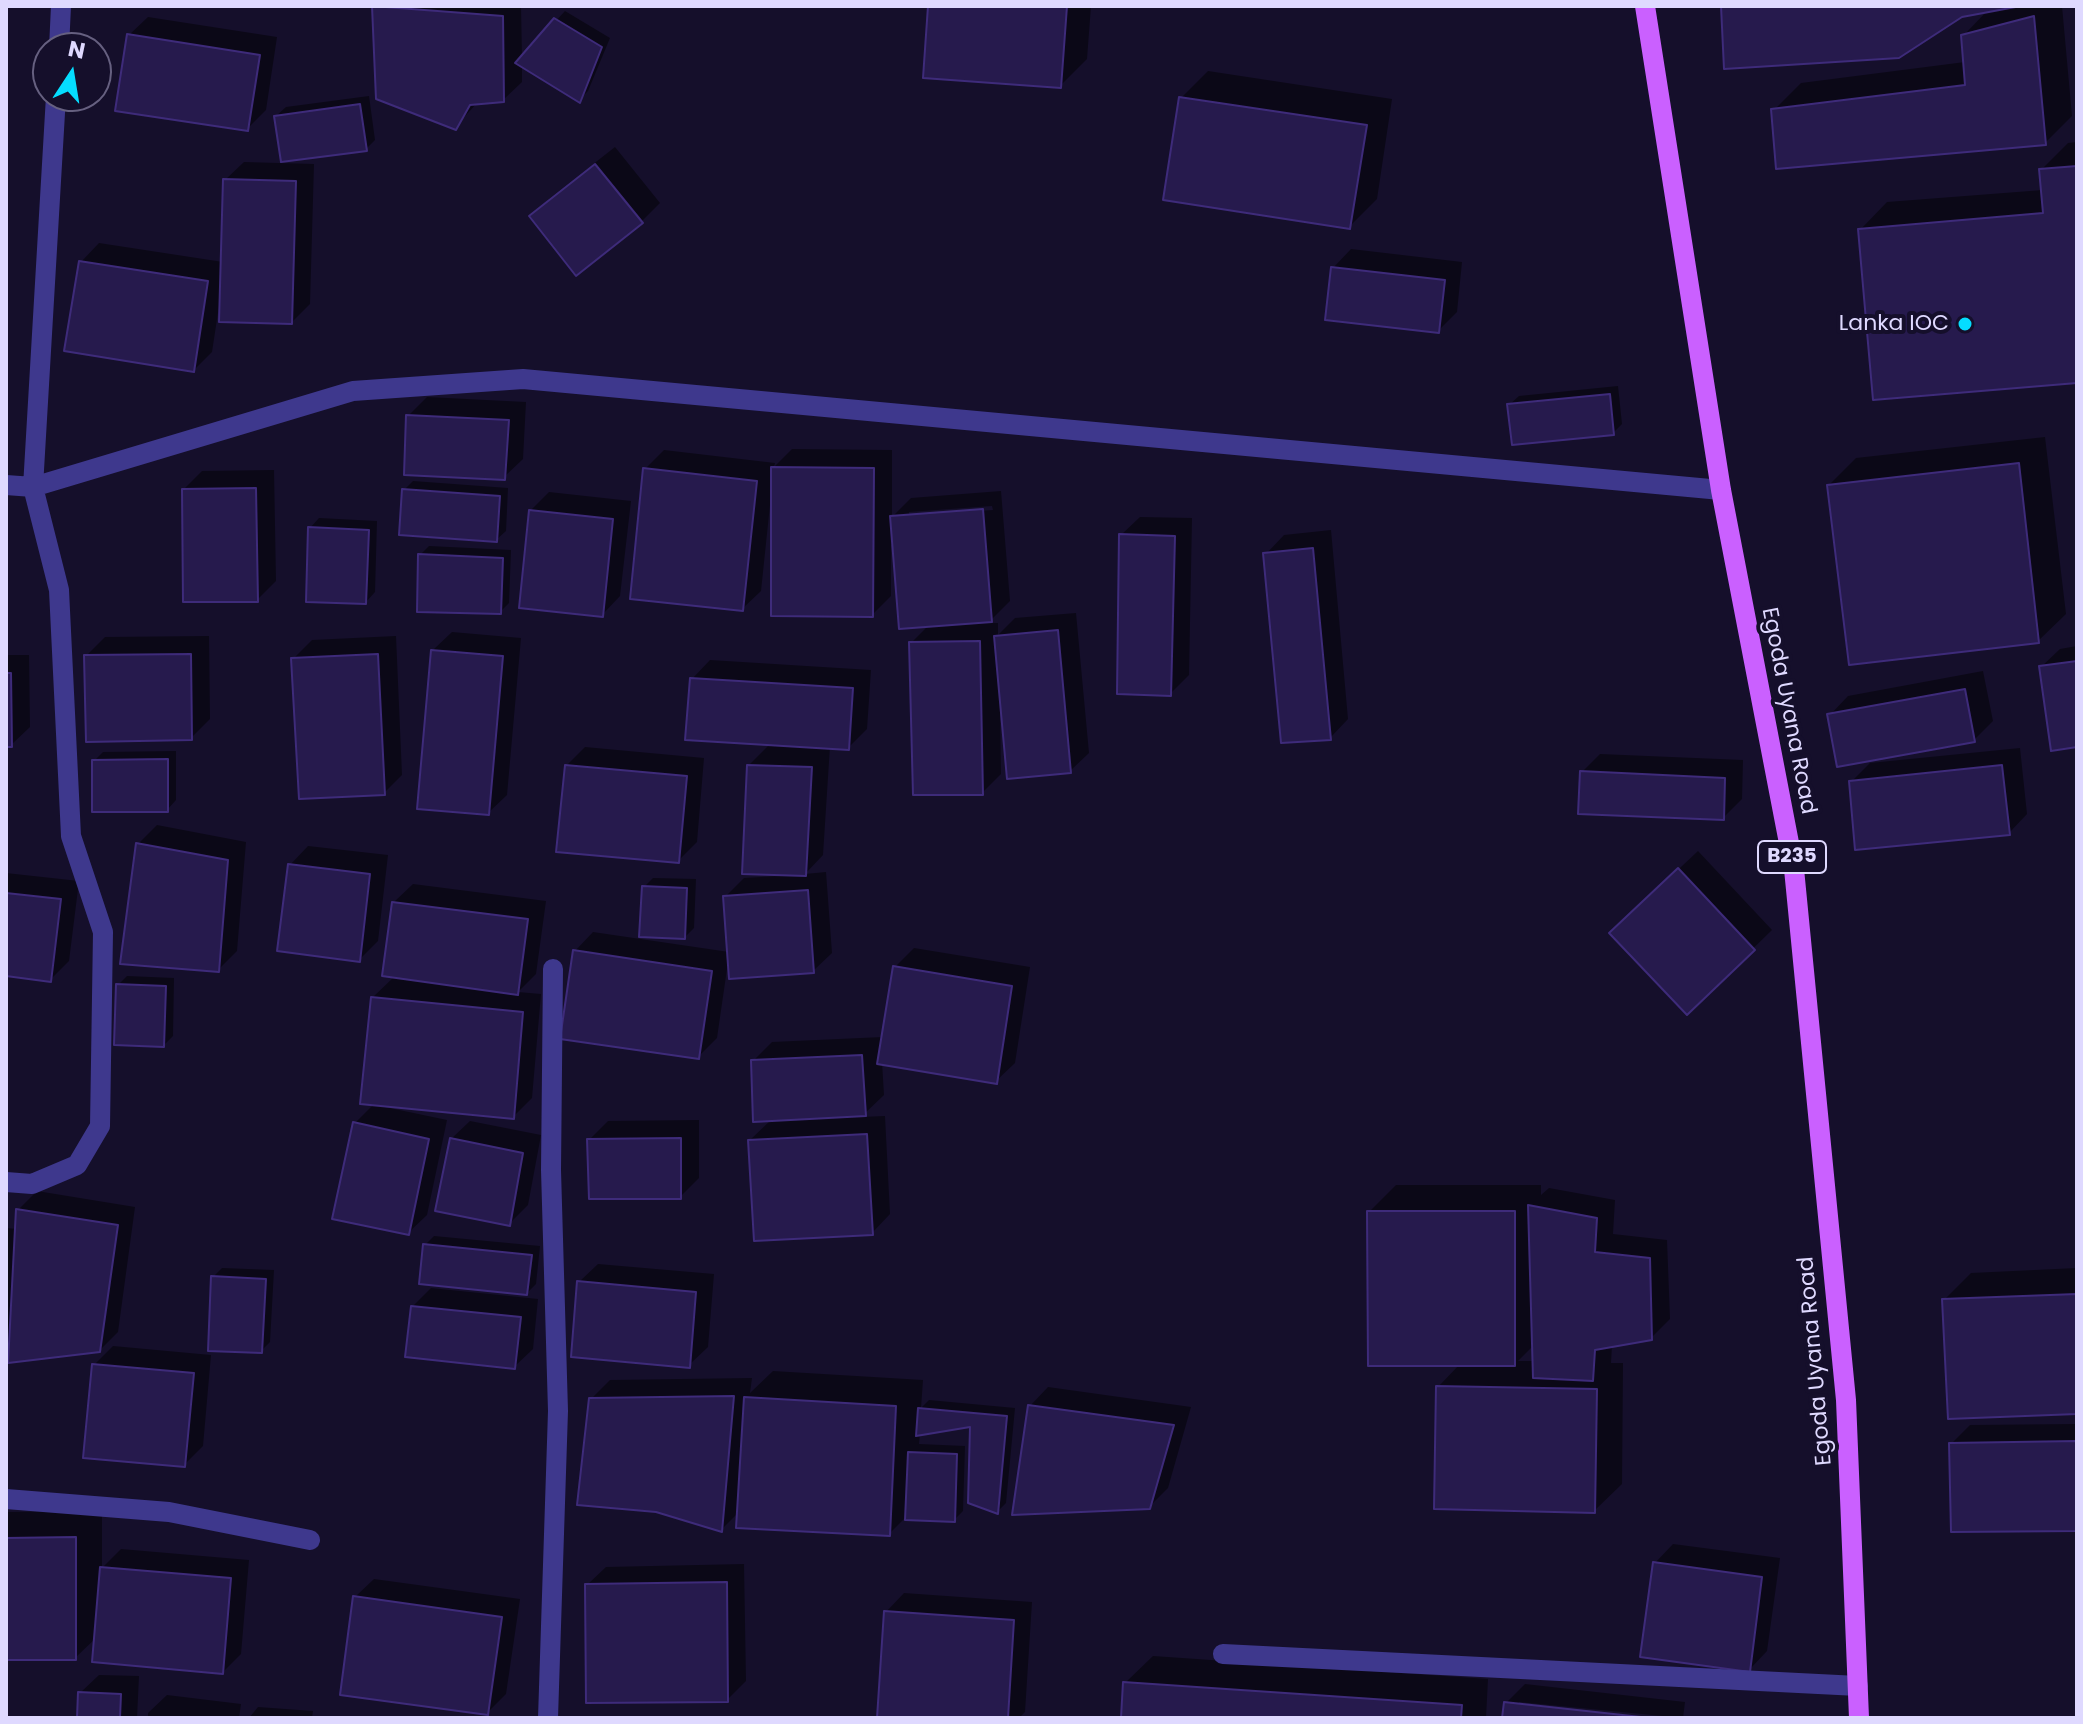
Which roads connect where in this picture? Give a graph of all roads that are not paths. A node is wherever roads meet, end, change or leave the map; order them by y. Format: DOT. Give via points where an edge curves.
graph roads {
  1 [pos="61,6"];
  2 [pos="1645,6"];
  3 [pos="60,32"];
  4 [pos="55,112"];
  5 [pos="6,485"];
  6 [pos="33,487"];
  7 [pos="1721,490"];
  8 [pos="553,969"];
  9 [pos="6,1182"];
  10 [pos="6,1499"];
  11 [pos="310,1540"];
  12 [pos="1223,1654"];
  13 [pos="1858,1686"];
  14 [pos="548,1718"];
  15 [pos="1859,1718"];
  1 -- 3 [label="street"];
  2 -- 7 [label="main road, Egoda Uyana Road / B235"];
  4 -- 6 [label="street"];
  5 -- 6 [label="street"];
  6 -- 7 [label="street" via="353,391 523,379"];
  6 -- 9 [label="street" via="59,590 71,836 103,932 100,1126 77,1165 32,1184"];
  7 -- 13 [label="main road, Egoda Uyana Road / B235" via="1794,869 1846,1400"];
  8 -- 14 [label="street" via="551,1170 558,1411"];
  10 -- 11 [label="street" via="169,1512"];
  12 -- 13 [label="street"];
  13 -- 15 [label="main road, Egoda Uyana Road / B235"];
}
